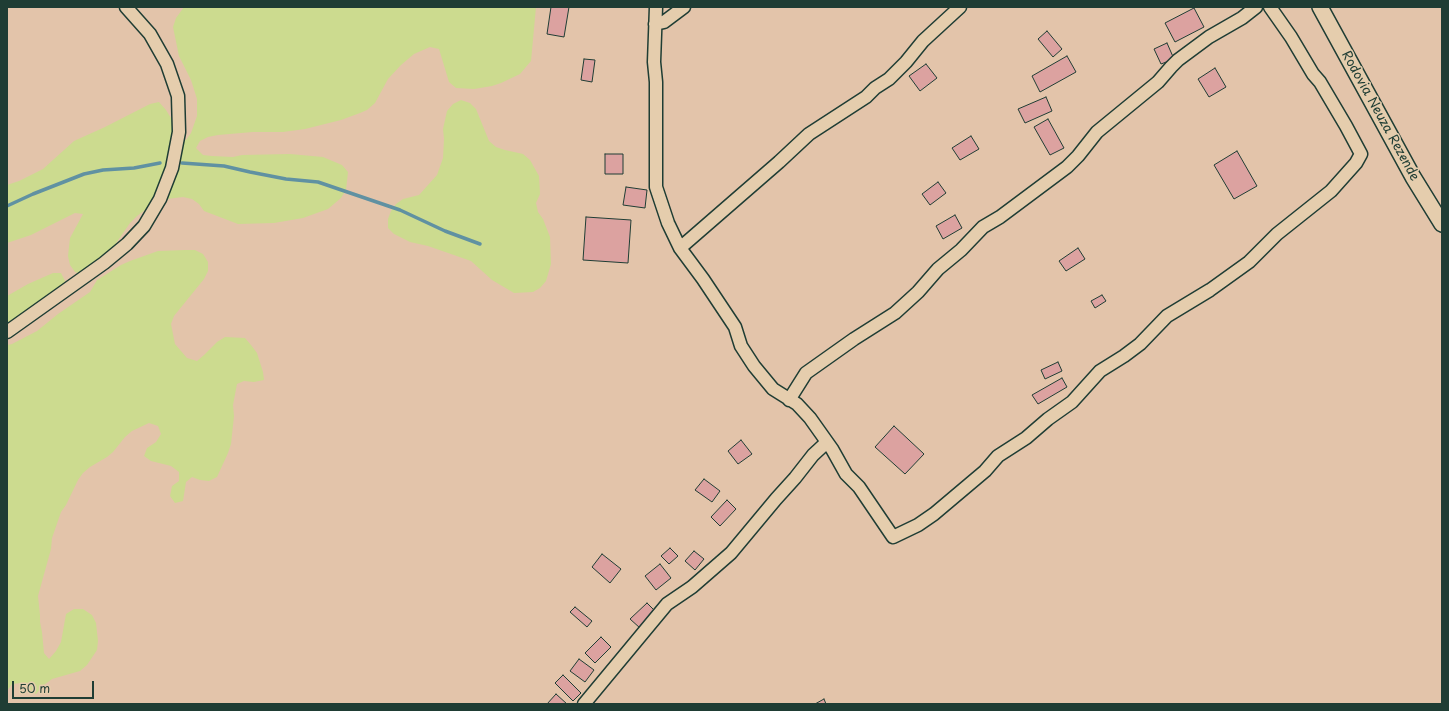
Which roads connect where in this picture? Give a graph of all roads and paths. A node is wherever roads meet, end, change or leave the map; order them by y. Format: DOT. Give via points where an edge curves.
graph roads {
  1 [pos="126,7"];
  2 [pos="656,7"];
  3 [pos="684,7"];
  4 [pos="960,7"];
  5 [pos="1256,7"];
  6 [pos="1270,7"];
  7 [pos="1320,7"];
  8 [pos="656,24"];
  9 [pos="1442,224"];
  10 [pos="680,248"];
  11 [pos="7,332"];
  12 [pos="789,400"];
  13 [pos="826,442"];
  14 [pos="584,704"];
  1 -- 11 [label="street" via="150,34 167,64 178,96 179,132 172,168 160,199 144,226 127,244"];
  2 -- 8 [label="street"];
  3 -- 8 [label="street" via="664,22"];
  4 -- 10 [label="street" via="923,41 888,79 866,97 809,134"];
  5 -- 12 [label="street" via="1182,57 1158,82 1097,132 1066,167 983,227 895,313 806,373"];
  6 -- 13 [label="street" via="1320,82 1361,154 1331,190 1277,234 1249,262 1167,316 1133,350 1100,371 1072,402 998,456 985,471 934,514 901,534 893,537 859,487 846,474"];
  7 -- 9 [label="street, Rodovia Neuza Rezende" via="1413,177"];
  8 -- 10 [label="street" via="656,188"];
  10 -- 12 [label="street" via="735,327 741,346 754,366 773,389"];
  12 -- 13 [label="street" via="804,411"];
  13 -- 14 [label="street" via="731,553 692,587 667,604"];
}
